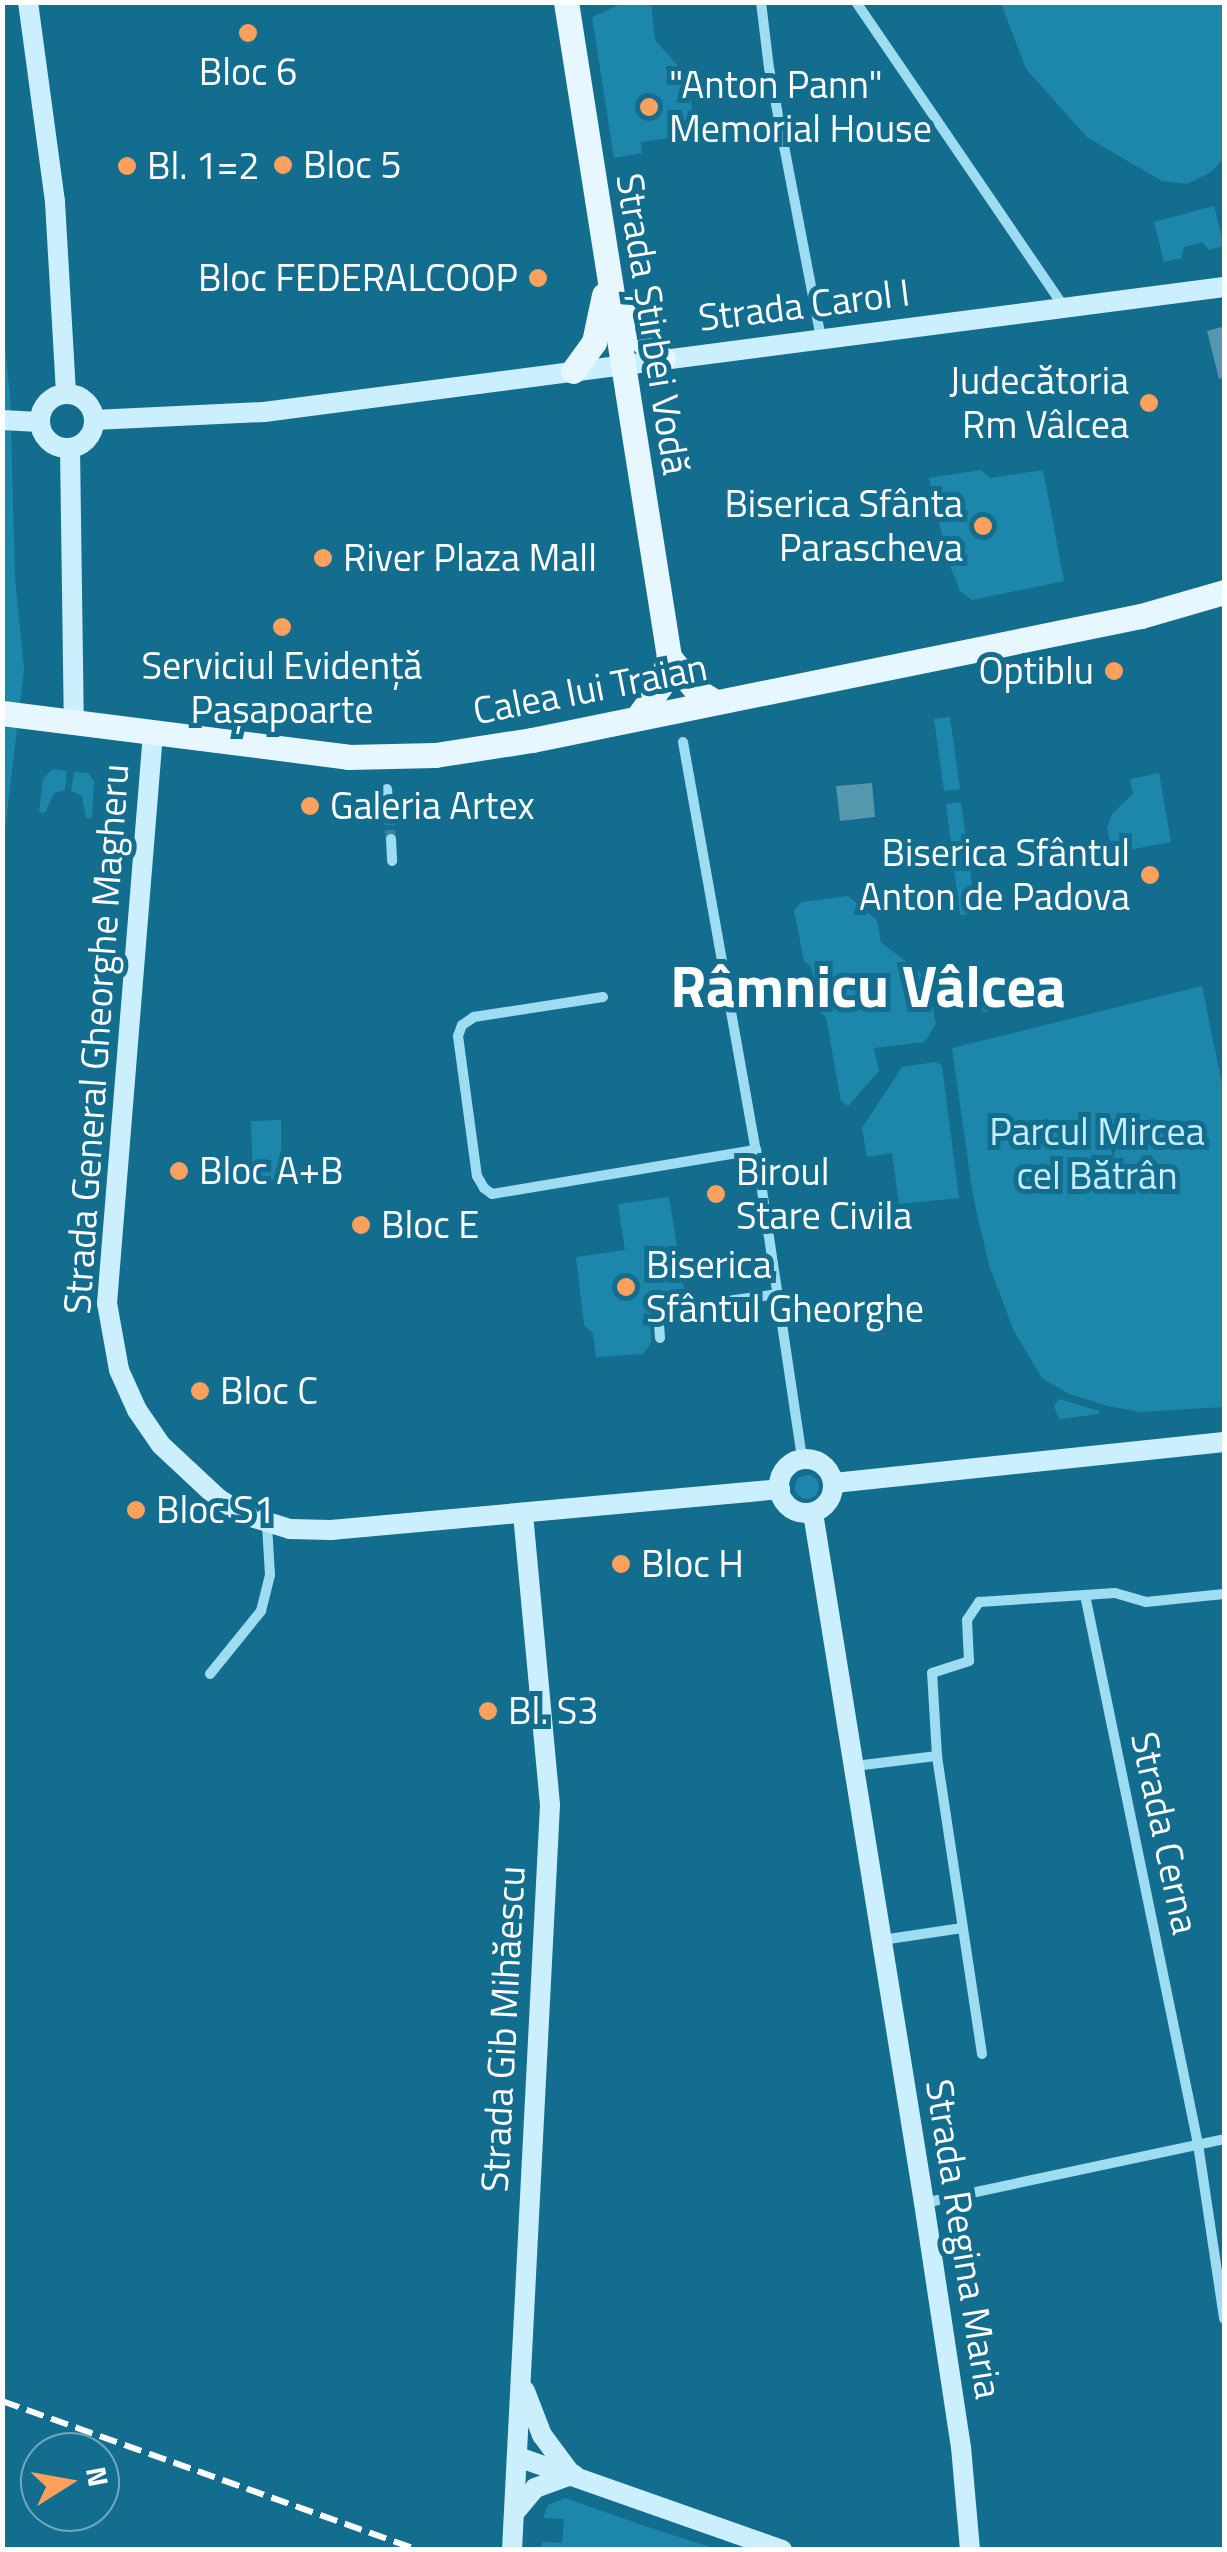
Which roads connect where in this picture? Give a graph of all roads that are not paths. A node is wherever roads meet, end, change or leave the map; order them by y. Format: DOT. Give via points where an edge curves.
graph roads {
  1 [pos="28,2"];
  2 [pos="566,2"];
  3 [pos="761,2"];
  4 [pos="856,2"];
  5 [pos="607,276"];
  6 [pos="1224,287"];
  7 [pos="1065,308"];
  8 [pos="821,338"];
  9 [pos="664,358"];
  10 [pos="621,364"];
  11 [pos="572,371"];
  12 [pos="66,393"];
  13 [pos="2,420"];
  14 [pos="94,420"];
  15 [pos="40,422"];
  16 [pos="70,448"];
  17 [pos="1224,592"];
  18 [pos="1185,606"];
  19 [pos="1224,611"];
  20 [pos="669,657"];
  21 [pos="715,702"];
  22 [pos="2,713"];
  23 [pos="637,718"];
  24 [pos="74,722"];
  25 [pos="153,733"];
  26 [pos="683,742"];
  27 [pos="391,840"];
  28 [pos="392,861"];
  29 [pos="603,997"];
  30 [pos="756,1150"];
  31 [pos="778,1294"];
  32 [pos="660,1338"];
  33 [pos="1224,1442"];
  34 [pos="802,1459"];
  35 [pos="834,1484"];
  36 [pos="780,1489"];
  37 [pos="522,1513"];
  38 [pos="813,1513"];
  39 [pos="267,1524"];
  40 [pos="1224,1594"];
  41 [pos="1086,1596"];
  42 [pos="210,1674"];
  43 [pos="937,1756"];
  44 [pos="855,1766"];
  45 [pos="962,1928"];
  46 [pos="882,1940"];
  47 [pos="982,2054"];
  48 [pos="1224,2138"];
  49 [pos="1198,2144"];
  50 [pos="924,2203"];
  51 [pos="1224,2318"];
  52 [pos="521,2377"];
  53 [pos="518,2457"];
  54 [pos="574,2474"];
  55 [pos="514,2514"];
  56 [pos="512,2550"];
  57 [pos="782,2550"];
  58 [pos="970,2550"];
  1 -- 12 [label="main road" via="55,202"];
  2 -- 5 [label="main road, Strada Știrbei Vodă"];
  3 -- 8 [label="street"];
  4 -- 7 [label="street"];
  5 -- 9 [label="main road" via="634,334"];
  5 -- 10 [label="main road, Strada Știrbei Vodă"];
  5 -- 11 [label="main road" via="594,342"];
  6 -- 7 [label="main road, Strada Carol I"];
  7 -- 8 [label="main road, Strada Carol I"];
  8 -- 9 [label="main road, Strada Carol I"];
  9 -- 10 [label="main road, Strada Carol I"];
  10 -- 11 [label="main road, Strada Carol I"];
  10 -- 20 [label="main road, Strada Știrbei Vodă"];
  11 -- 14 [label="main road, Strada Carol I" via="264,412"];
  12 -- 14 [label="main road" via="88,404"];
  12 -- 15 [label="main road" via="50,399"];
  13 -- 15 [label="main road"];
  14 -- 16 [label="main road" via="85,442"];
  15 -- 16 [label="main road" via="46,438"];
  16 -- 24 [label="main road"];
  17 -- 18 [label="main road, Calea lui Traian"];
  18 -- 19 [label="main road, Calea lui Traian"];
  18 -- 21 [label="main road, Calea lui Traian"];
  20 -- 21 [label="main road"];
  20 -- 23 [label="main road" via="660,686"];
  21 -- 23 [label="main road, Calea lui Traian"];
  22 -- 24 [label="main road, Calea lui Traian"];
  23 -- 25 [label="main road, Calea lui Traian" via="401,758"];
  24 -- 25 [label="main road, Calea lui Traian"];
  25 -- 39 [label="main road, Strada General Gheorghe Magheru" via="107,1276 110,1330 125,1383 160,1445 219,1499"];
  26 -- 30 [label="street"];
  27 -- 28 [label="street"];
  29 -- 30 [label="street" via="474,1017 462,1026 477,1176 492,1194"];
  30 -- 31 [label="street"];
  31 -- 32 [label="street" via="678,1308 660,1322"];
  31 -- 34 [label="street"];
  33 -- 35 [label="main road"];
  34 -- 35 [label="main road" via="820,1462"];
  34 -- 36 [label="main road" via="783,1472"];
  35 -- 38 [label="main road" via="831,1499"];
  36 -- 37 [label="main road, Strada General Gheorghe Magheru"];
  36 -- 38 [label="main road" via="790,1508"];
  37 -- 39 [label="main road, Strada General Gheorghe Magheru" via="312,1530"];
  37 -- 52 [label="main road, Strada Gib Mihăescu" via="550,1805"];
  38 -- 44 [label="main road, Strada Regina Maria"];
  39 -- 42 [label="street" via="270,1575 261,1612"];
  40 -- 41 [label="street, Strada Regina Maria" via="1146,1602 1115,1593"];
  41 -- 43 [label="street, Strada Regina Maria" via="979,1602 971,1610 969,1660 932,1673"];
  41 -- 49 [label="street, Strada Cerna"];
  43 -- 44 [label="street"];
  43 -- 45 [label="street, Strada Regina Maria"];
  44 -- 46 [label="main road, Strada Regina Maria"];
  45 -- 46 [label="street"];
  45 -- 47 [label="street, Strada Regina Maria"];
  46 -- 50 [label="main road, Strada Regina Maria"];
  48 -- 49 [label="street"];
  49 -- 50 [label="street"];
  49 -- 51 [label="street, Strada Cerna"];
  50 -- 58 [label="main road, Strada Regina Maria"];
  52 -- 53 [label="main road, Strada Gib Mihăescu"];
  52 -- 54 [label="main road" via="542,2435"];
  53 -- 54 [label="main road"];
  53 -- 55 [label="main road, Strada Gib Mihăescu"];
  54 -- 55 [label="main road" via="535,2488"];
  54 -- 57 [label="main road"];
  55 -- 56 [label="main road, Strada Gib Mihăescu"];
}
